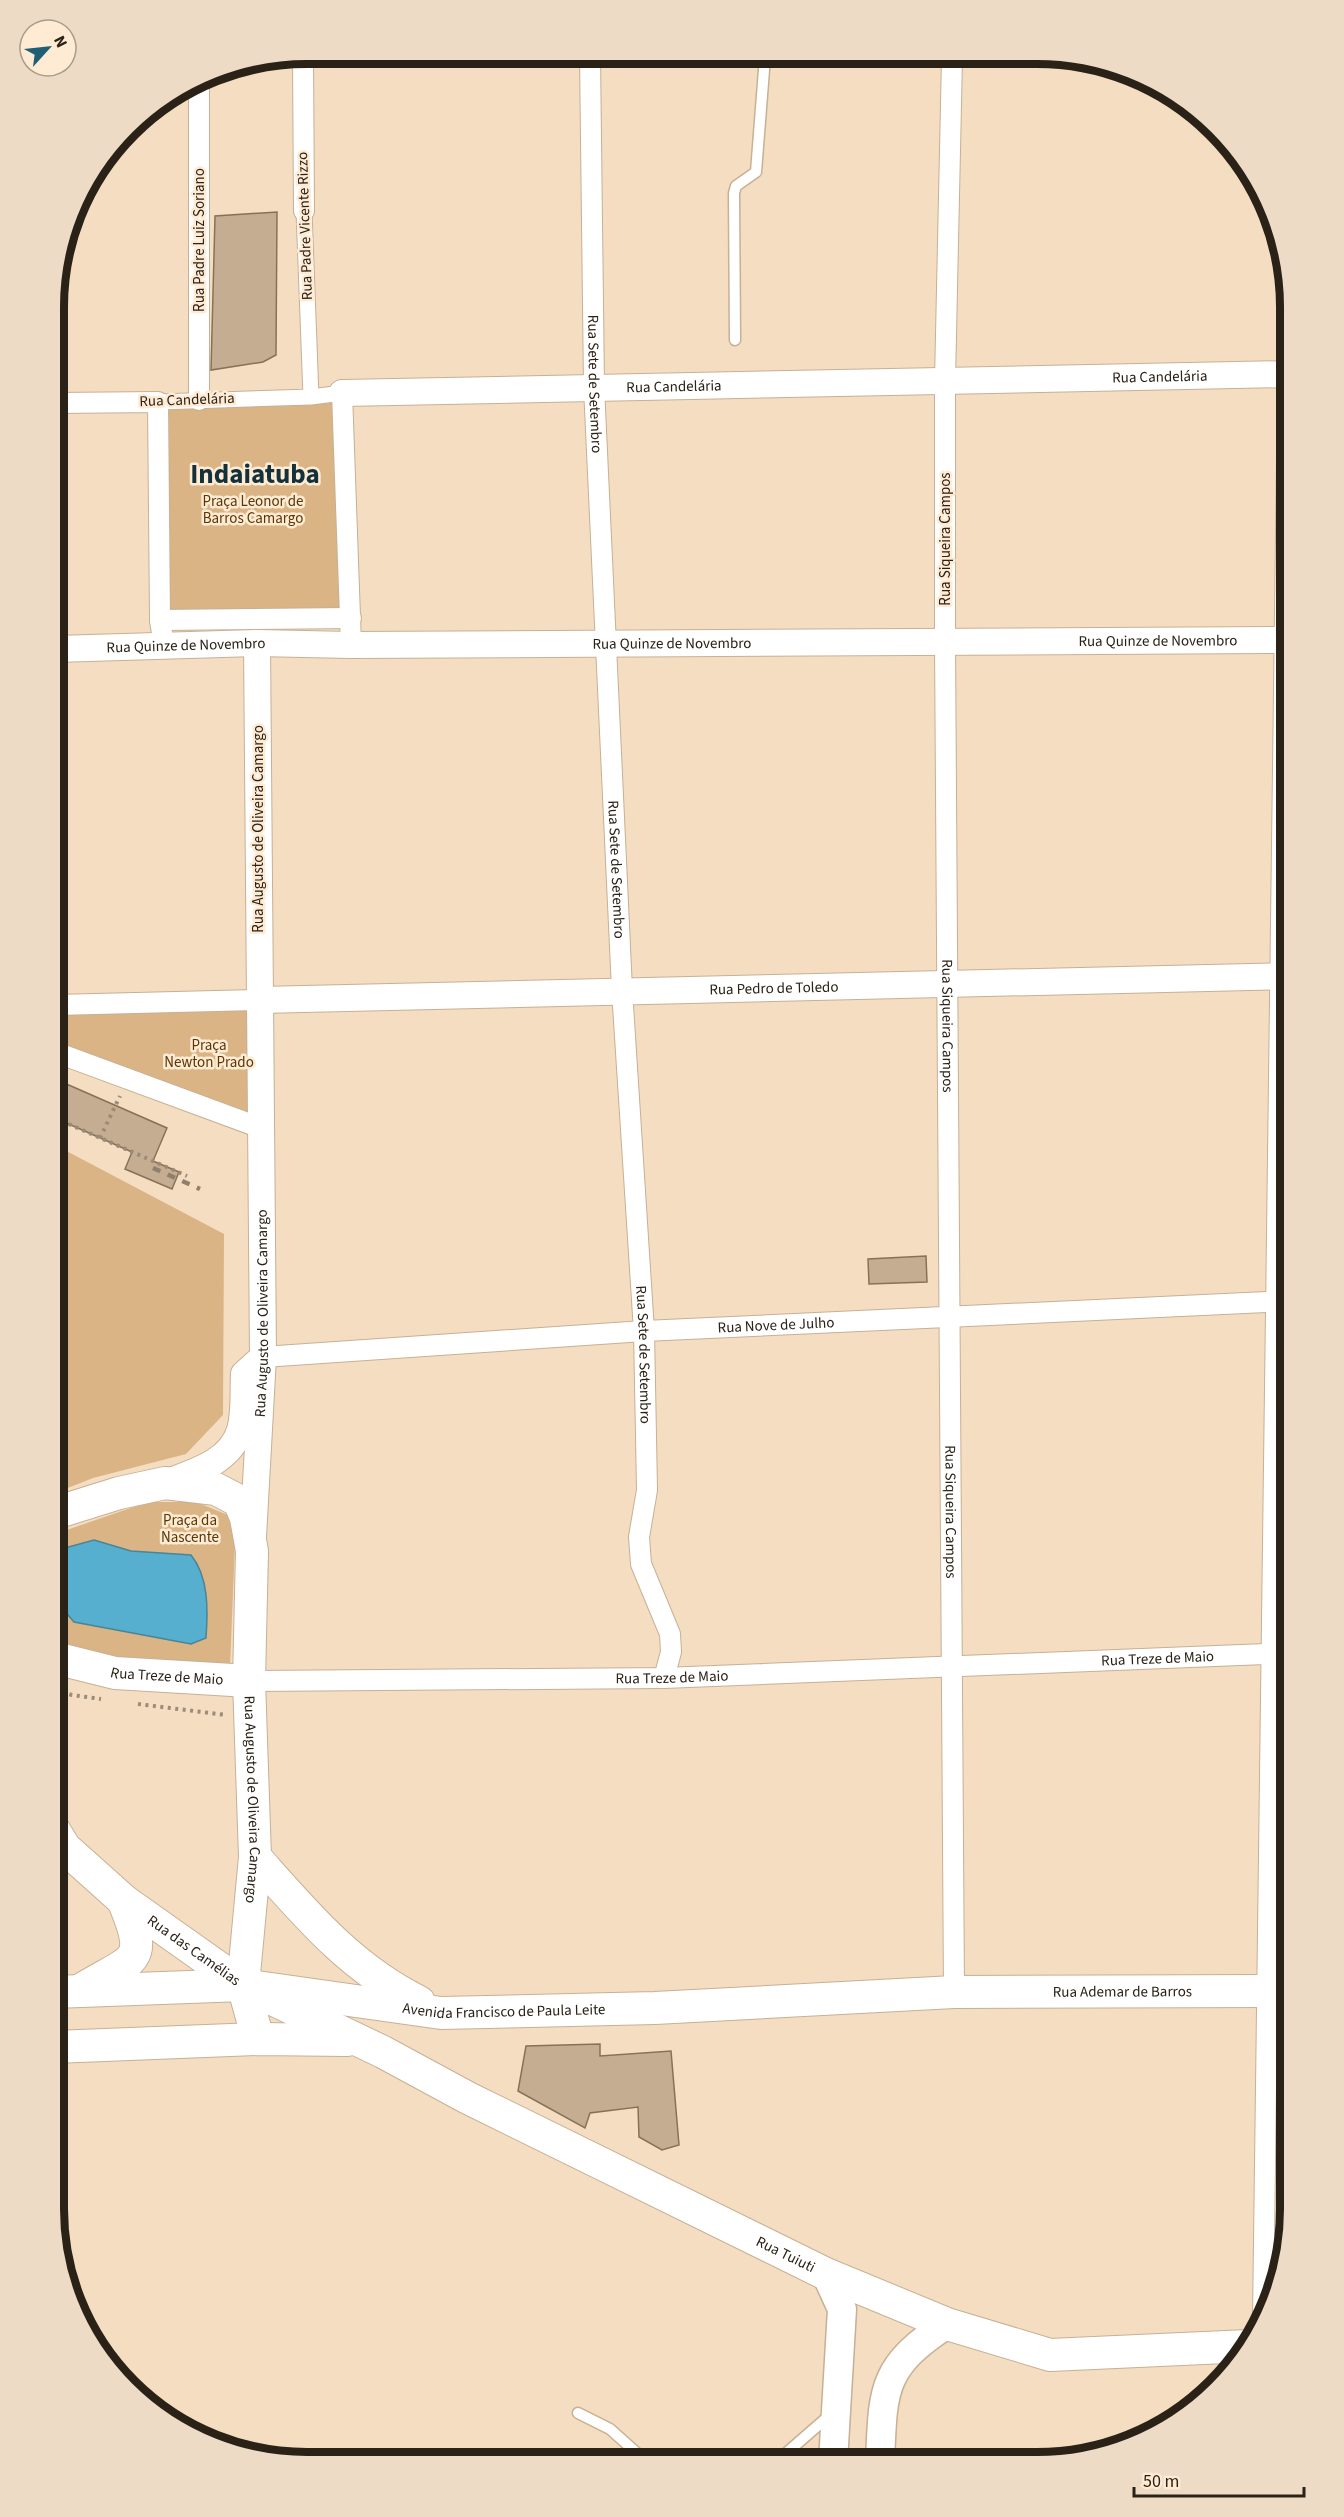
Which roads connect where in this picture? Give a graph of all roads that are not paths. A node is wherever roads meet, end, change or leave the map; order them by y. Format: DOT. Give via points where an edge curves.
graph roads {
  1 [pos="303,64"];
  2 [pos="590,64"];
  3 [pos="764,64"];
  4 [pos="952,64"];
  5 [pos="199,90"];
  6 [pos="304,211"];
  7 [pos="735,340"];
  8 [pos="1280,374"];
  9 [pos="945,381"];
  10 [pos="594,387"];
  11 [pos="342,393"];
  12 [pos="311,397"];
  13 [pos="199,400"];
  14 [pos="158,402"];
  15 [pos="64,403"];
  16 [pos="351,618"];
  17 [pos="160,620"];
  18 [pos="1280,640"];
  19 [pos="945,642"];
  20 [pos="605,643"];
  21 [pos="257,644"];
  22 [pos="351,645"];
  23 [pos="164,647"];
  24 [pos="64,650"];
  25 [pos="1280,976"];
  26 [pos="948,982"];
  27 [pos="622,990"];
  28 [pos="260,1000"];
  29 [pos="64,1005"];
  30 [pos="64,1055"];
  31 [pos="261,1128"];
  32 [pos="1280,1301"];
  33 [pos="949,1317"];
  34 [pos="644,1331"];
  35 [pos="263,1357"];
  36 [pos="165,1483"];
  37 [pos="64,1510"];
  38 [pos="252,1551"];
  39 [pos="1280,1653"];
  40 [pos="64,1660"];
  41 [pos="951,1666"];
  42 [pos="664,1678"];
  43 [pos="249,1681"];
  44 [pos="1280,1766"];
  45 [pos="64,1846"];
  46 [pos="255,1857"];
  47 [pos="123,1900"];
  48 [pos="243,1984"];
  49 [pos="1278,1991"];
  50 [pos="66,1992"];
  51 [pos="954,1992"];
  52 [pos="441,2013"];
  53 [pos="258,2039"];
  54 [pos="355,2040"];
  55 [pos="64,2047"];
  56 [pos="826,2274"];
  57 [pos="1264,2295"];
  58 [pos="947,2324"];
  59 [pos="1238,2346"];
  60 [pos="837,2409"];
  61 [pos="578,2413"];
  62 [pos="882,2415"];
  63 [pos="636,2452"];
  64 [pos="788,2452"];
  65 [pos="834,2452"];
  66 [pos="880,2452"];
  1 -- 6 [label="street, Rua Padre Vicente Rizzo"];
  2 -- 10 [label="street, Rua Sete de Setembro"];
  3 -- 7 [label="lane" via="756,172 736,186 734,194"];
  4 -- 9 [label="street, Rua Siqueira Campos"];
  5 -- 13 [label="street, Rua Padre Luiz Soriano"];
  6 -- 12 [label="street, Rua Padre Vicente Rizzo"];
  8 -- 9 [label="street, Rua Candelária"];
  9 -- 10 [label="street, Rua Candelária"];
  9 -- 19 [label="street, Rua Siqueira Campos"];
  10 -- 11 [label="street, Rua Candelária"];
  10 -- 20 [label="street, Rua Sete de Setembro"];
  11 -- 12 [label="street, Rua Candelária"];
  11 -- 16 [label="street"];
  12 -- 13 [label="street, Rua Candelária"];
  13 -- 14 [label="street, Rua Candelária"];
  14 -- 15 [label="street, Rua Candelária"];
  14 -- 17 [label="street"];
  16 -- 17 [label="street"];
  16 -- 22 [label="street"];
  17 -- 23 [label="street"];
  18 -- 19 [label="street, Rua Quinze de Novembro"];
  19 -- 20 [label="street, Rua Quinze de Novembro"];
  19 -- 26 [label="street, Rua Siqueira Campos"];
  20 -- 22 [label="street, Rua Quinze de Novembro"];
  20 -- 27 [label="street, Rua Sete de Setembro"];
  21 -- 22 [label="street, Rua Quinze de Novembro"];
  21 -- 23 [label="street, Rua Quinze de Novembro"];
  21 -- 28 [label="street, Rua Augusto de Oliveira Camargo"];
  23 -- 24 [label="street, Rua Quinze de Novembro"];
  25 -- 26 [label="street, Rua Pedro de Toledo"];
  26 -- 27 [label="street, Rua Pedro de Toledo"];
  26 -- 33 [label="street, Rua Siqueira Campos"];
  27 -- 28 [label="street, Rua Pedro de Toledo"];
  27 -- 34 [label="street, Rua Sete de Setembro"];
  28 -- 29 [label="street"];
  28 -- 31 [label="street, Rua Augusto de Oliveira Camargo"];
  30 -- 31 [label="street"];
  31 -- 35 [label="street, Rua Augusto de Oliveira Camargo"];
  32 -- 33 [label="street, Rua Nove de Julho"];
  33 -- 34 [label="street, Rua Nove de Julho"];
  33 -- 41 [label="street, Rua Siqueira Campos"];
  34 -- 35 [label="street, Rua Nove de Julho"];
  34 -- 42 [label="street, Rua Sete de Setembro" via="647,1490 639,1537 642,1564 670,1634 671,1652"];
  35 -- 36 [label="street" via="244,1374 240,1431 227,1450 213,1464"];
  35 -- 38 [label="street, Rua Augusto de Oliveira Camargo"];
  36 -- 37 [label="main road"];
  36 -- 38 [label="main road" via="216,1489 239,1501"];
  38 -- 43 [label="main road, Rua Augusto de Oliveira Camargo"];
  39 -- 41 [label="street, Rua Treze de Maio"];
  40 -- 43 [label="main road, Rua Treze de Maio" via="115,1673"];
  41 -- 42 [label="street, Rua Treze de Maio"];
  41 -- 51 [label="street, Rua Siqueira Campos"];
  42 -- 43 [label="street, Rua Treze de Maio"];
  43 -- 46 [label="main road, Rua Augusto de Oliveira Camargo"];
  44 -- 49 [label="street"];
  45 -- 47 [label="main road, Rua das Camélias"];
  46 -- 48 [label="main road, Rua Augusto de Oliveira Camargo"];
  46 -- 52 [label="main road" via="345,1953 395,1990"];
  47 -- 48 [label="main road, Rua das Camélias"];
  47 -- 50 [label="main road" via="135,1930 137,1949 127,1965"];
  48 -- 50 [label="main road, Avenida Francisco de Paula Leite"];
  48 -- 52 [label="main road, Avenida Francisco de Paula Leite"];
  48 -- 53 [label="main road"];
  48 -- 54 [label="main road, Rua das Camélias"];
  49 -- 51 [label="main road, Rua Ademar de Barros"];
  49 -- 57 [label="street"];
  51 -- 52 [label="main road, Avenida Francisco de Paula Leite" via="655,2008"];
  53 -- 54 [label="main road"];
  53 -- 55 [label="main road"];
  54 -- 56 [label="main road, Rua Tuiuti"];
  56 -- 58 [label="main road, Rua Tuiuti"];
  56 -- 60 [label="main road" via="842,2309"];
  58 -- 59 [label="main road, Rua Tuiuti" via="1050,2355"];
  58 -- 62 [label="main road" via="902,2359 888,2381"];
  60 -- 62 [label="main road"];
  60 -- 64 [label="lane"];
  60 -- 65 [label="main road"];
  61 -- 63 [label="lane" via="610,2429"];
  62 -- 66 [label="main road"];
}
